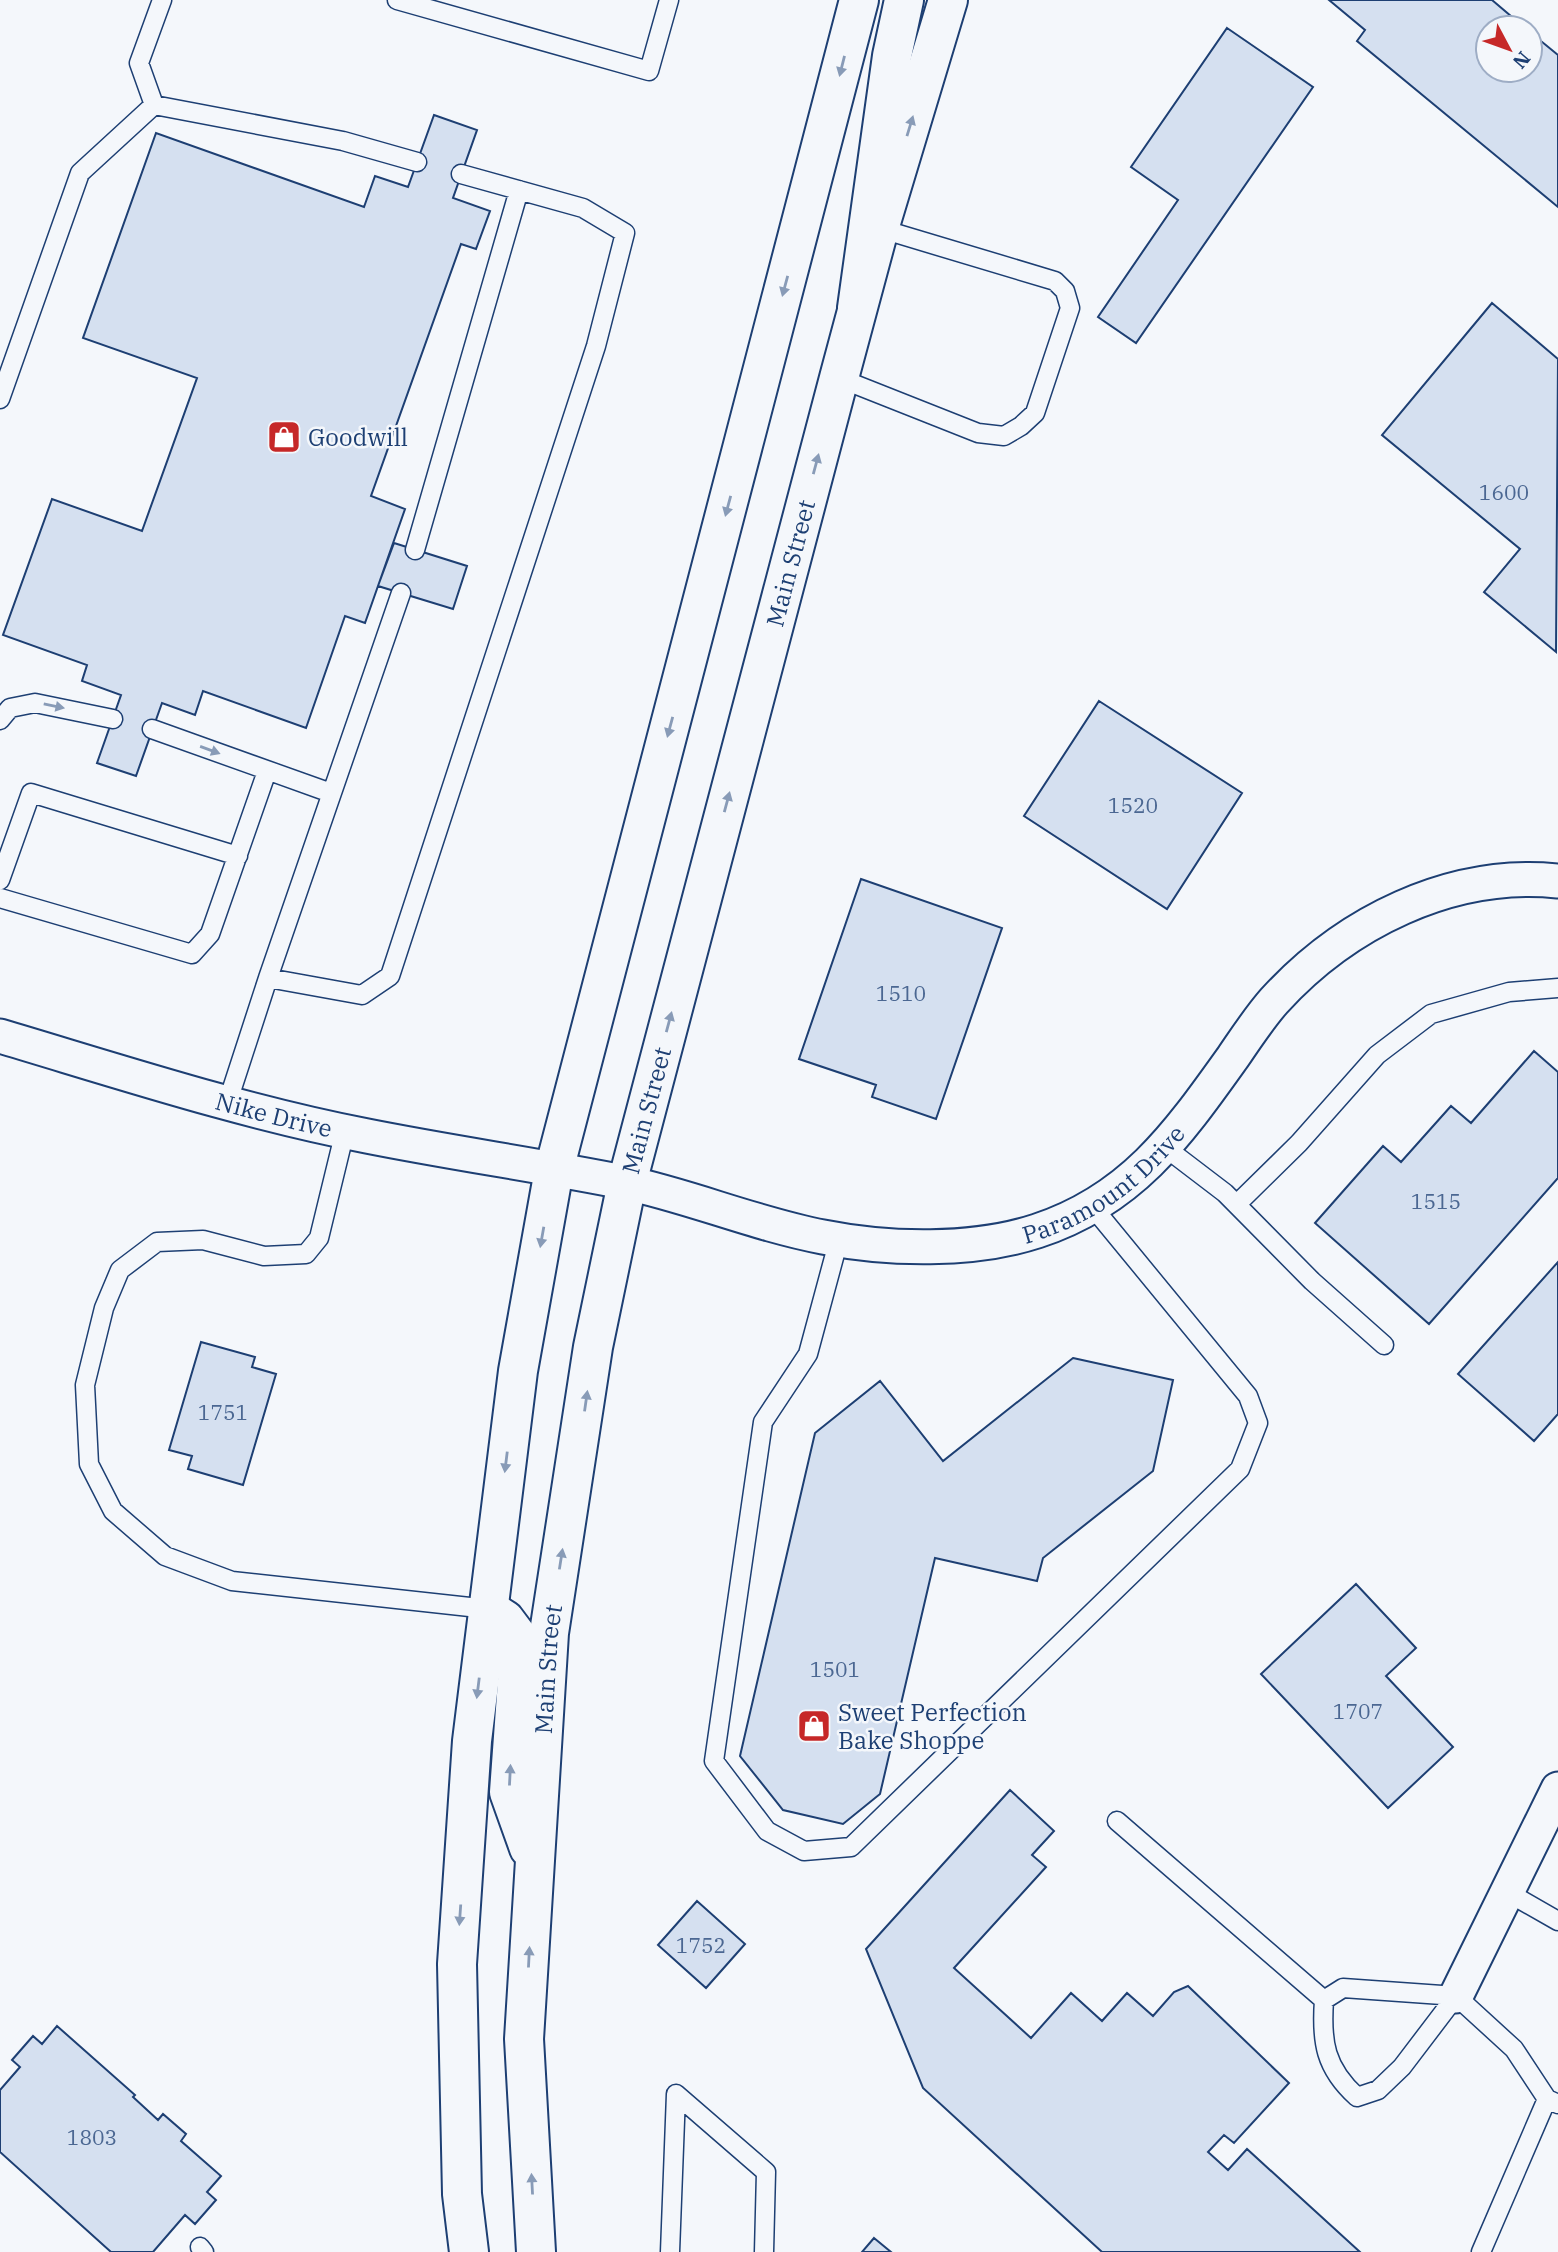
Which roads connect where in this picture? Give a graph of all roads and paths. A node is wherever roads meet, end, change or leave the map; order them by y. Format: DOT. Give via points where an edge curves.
graph roads {
  1 [pos="162,0"];
  2 [pos="397,0"];
  3 [pos="669,0"];
  4 [pos="859,0"];
  5 [pos="904,0"];
  6 [pos="948,0"];
  7 [pos="447,7"];
  8 [pos="154,105"];
  9 [pos="417,162"];
  10 [pos="461,174"];
  11 [pos="519,190"];
  12 [pos="874,227"];
  13 [pos="839,378"];
  14 [pos="0,399"];
  15 [pos="415,550"];
  16 [pos="401,593"];
  17 [pos="113,719"];
  18 [pos="0,720"];
  19 [pos="152,729"];
  20 [pos="267,771"];
  21 [pos="331,793"];
  22 [pos="238,856"];
  23 [pos="0,880"];
  24 [pos="1558,881"];
  25 [pos="0,898"];
  26 [pos="268,978"];
  27 [pos="1557,982"];
  28 [pos="0,1036"];
  29 [pos="228,1101"];
  30 [pos="345,1131"];
  31 [pos="1166,1147"];
  32 [pos="554,1170"];
  33 [pos="627,1183"];
  34 [pos="1237,1204"];
  35 [pos="1091,1205"];
  36 [pos="839,1239"];
  37 [pos="1384,1345"];
  38 [pos="488,1609"];
  39 [pos="1558,1789"];
  40 [pos="1117,1821"];
  41 [pos="535,1863"];
  42 [pos="1507,1892"];
  43 [pos="1558,1921"];
  44 [pos="1456,1996"];
  45 [pos="1324,2000"];
  46 [pos="1552,2101"];
  47 [pos="469,2252"];
  48 [pos="536,2252"];
  49 [pos="670,2252"];
  50 [pos="764,2252"];
  51 [pos="1481,2252"];
  1 -- 8 [label="lane" via="139,64"];
  2 -- 7 [label="lane"];
  3 -- 7 [label="lane" via="649,71"];
  4 -- 32 [label="main road, one-way"];
  5 -- 12 [label="main road" via="892,56"];
  12 -- 6 [label="main road, one-way"];
  8 -- 9 [label="lane" via="343,141"];
  8 -- 14 [label="lane" via="80,173"];
  10 -- 11 [label="lane"];
  11 -- 15 [label="lane"];
  11 -- 26 [label="lane" via="583,208 625,233 596,346 390,976 362,995"];
  12 -- 13 [label="main road, Main Street"];
  12 -- 13 [label="lane" via="1055,281 1065,291 1070,308 1035,413 1004,436 978,433"];
  33 -- 13 [label="main road, Main Street, one-way"];
  16 -- 21 [label="lane"];
  18 -- 17 [label="lane, one-way" via="10,708 35,702"];
  19 -- 20 [label="lane, one-way"];
  20 -- 21 [label="lane"];
  20 -- 22 [label="lane"];
  21 -- 26 [label="lane"];
  22 -- 23 [label="lane" via="31,793"];
  22 -- 25 [label="lane" via="211,934 192,954"];
  24 -- 31 [label="street, Paramount Drive" via="1536,878 1479,884 1425,898 1346,937 1271,1003"];
  26 -- 29 [label="lane"];
  27 -- 34 [label="lane" via="1431,1014 1377,1055"];
  28 -- 29 [label="street, Nike Drive"];
  29 -- 30 [label="street, Nike Drive"];
  30 -- 32 [label="street, Nike Drive"];
  30 -- 38 [label="lane" via="319,1237 306,1254 264,1256 202,1240 157,1242 120,1270 104,1308 85,1385 89,1464 113,1511 164,1556 232,1581"];
  31 -- 34 [label="lane"];
  31 -- 35 [label="street, Paramount Drive" via="1123,1186"];
  32 -- 33 [label="street, Paramount Drive"];
  32 -- 38 [label="main road, one-way" via="517,1370"];
  33 -- 36 [label="street, Paramount Drive"];
  41 -- 33 [label="main road, Main Street, one-way" via="549,1633 593,1347"];
  34 -- 37 [label="lane" via="1312,1281"];
  35 -- 36 [label="street, Paramount Drive" via="1039,1230 996,1243 922,1247"];
  35 -- 36 [label="lane" via="1248,1396 1258,1423 1240,1469 850,1847 804,1851 767,1831 714,1762 763,1422 808,1354"];
  41 -- 38 [label="main road, one-way" via="509,1792 520,1640 505,1619"];
  38 -- 47 [label="main road, one-way" via="472,1741 457,1964 462,2194"];
  39 -- 42 [label="street"];
  40 -- 45 [label="lane"];
  48 -- 41 [label="main road, Main Street, one-way" via="524,2039"];
  42 -- 43 [label="lane"];
  42 -- 44 [label="street"];
  44 -- 45 [label="lane" via="1343,1988"];
  44 -- 45 [label="lane" via="1402,2067 1378,2090 1357,2097 1337,2079 1322,2036"];
  44 -- 46 [label="lane" via="1514,2049"];
  46 -- 51 [label="lane"];
  49 -- 50 [label="lane" via="676,2094 766,2172"];
}
